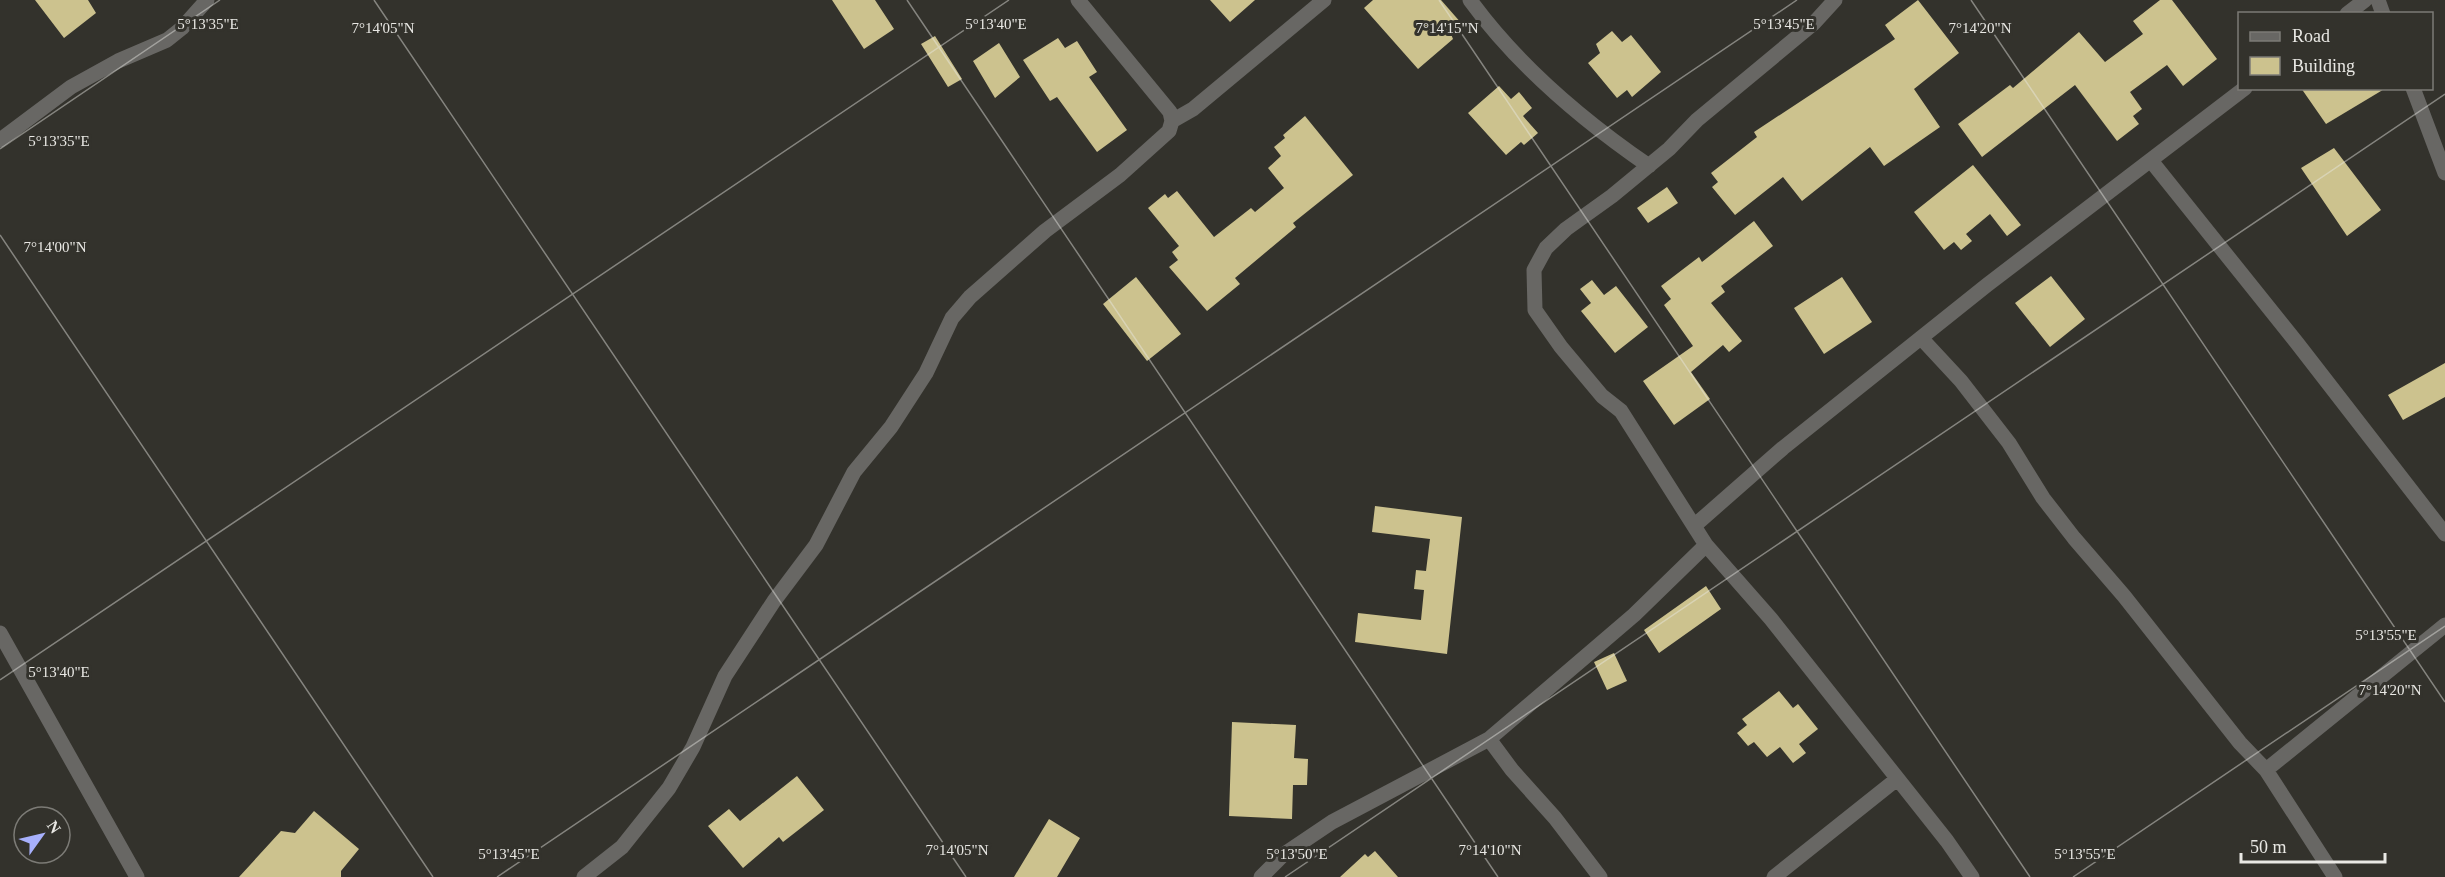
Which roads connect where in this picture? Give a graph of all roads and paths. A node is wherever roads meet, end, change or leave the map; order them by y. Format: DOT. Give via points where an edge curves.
graph roads {
  1 [pos="207,0"];
  2 [pos="1078,0"];
  3 [pos="1324,0"];
  4 [pos="1470,0"];
  5 [pos="1835,0"];
  6 [pos="2365,0"];
  7 [pos="2350,12"];
  8 [pos="2242,90"];
  9 [pos="2414,90"];
  10 [pos="1172,121"];
  11 [pos="0,140"];
  12 [pos="2152,162"];
  13 [pos="1648,166"];
  14 [pos="2445,173"];
  15 [pos="1922,339"];
  16 [pos="1694,526"];
  17 [pos="2445,534"];
  18 [pos="1706,545"];
  19 [pos="2445,625"];
  20 [pos="0,633"];
  21 [pos="1489,739"];
  22 [pos="2266,770"];
  23 [pos="1897,779"];
  24 [pos="137,877"];
  25 [pos="584,877"];
  26 [pos="1261,877"];
  27 [pos="1600,877"];
  28 [pos="1774,877"];
  29 [pos="1972,877"];
  30 [pos="2335,877"];
  1 -- 11 [label="street" via="167,40 71,87"];
  2 -- 10 [label="street" via="1170,112"];
  3 -- 10 [label="street" via="1193,109"];
  4 -- 13 [label="street" via="1508,46 1600,133"];
  5 -- 13 [label="street" via="1814,23"];
  6 -- 7 [label="street"];
  8 -- 12 [label="street"];
  9 -- 14 [label="street"];
  10 -- 25 [label="street" via="1168,131 1128,168 1045,231 969,297 952,318 920,382 891,427 854,472 816,545 725,676 693,747 669,788 622,847"];
  12 -- 15 [label="street" via="1987,285"];
  12 -- 17 [label="street"];
  13 -- 16 [label="street" via="1546,248 1534,270 1535,310 1602,396 1621,411"];
  15 -- 16 [label="street" via="1783,448"];
  15 -- 22 [label="street" via="1961,381 2074,538"];
  16 -- 18 [label="street"];
  18 -- 21 [label="street" via="1634,615"];
  18 -- 23 [label="street" via="1771,619"];
  19 -- 22 [label="street"];
  20 -- 24 [label="street"];
  21 -- 26 [label="street" via="1332,822 1283,855"];
  21 -- 27 [label="street"];
  22 -- 30 [label="street"];
  23 -- 28 [label="street"];
  23 -- 29 [label="street"];
}
